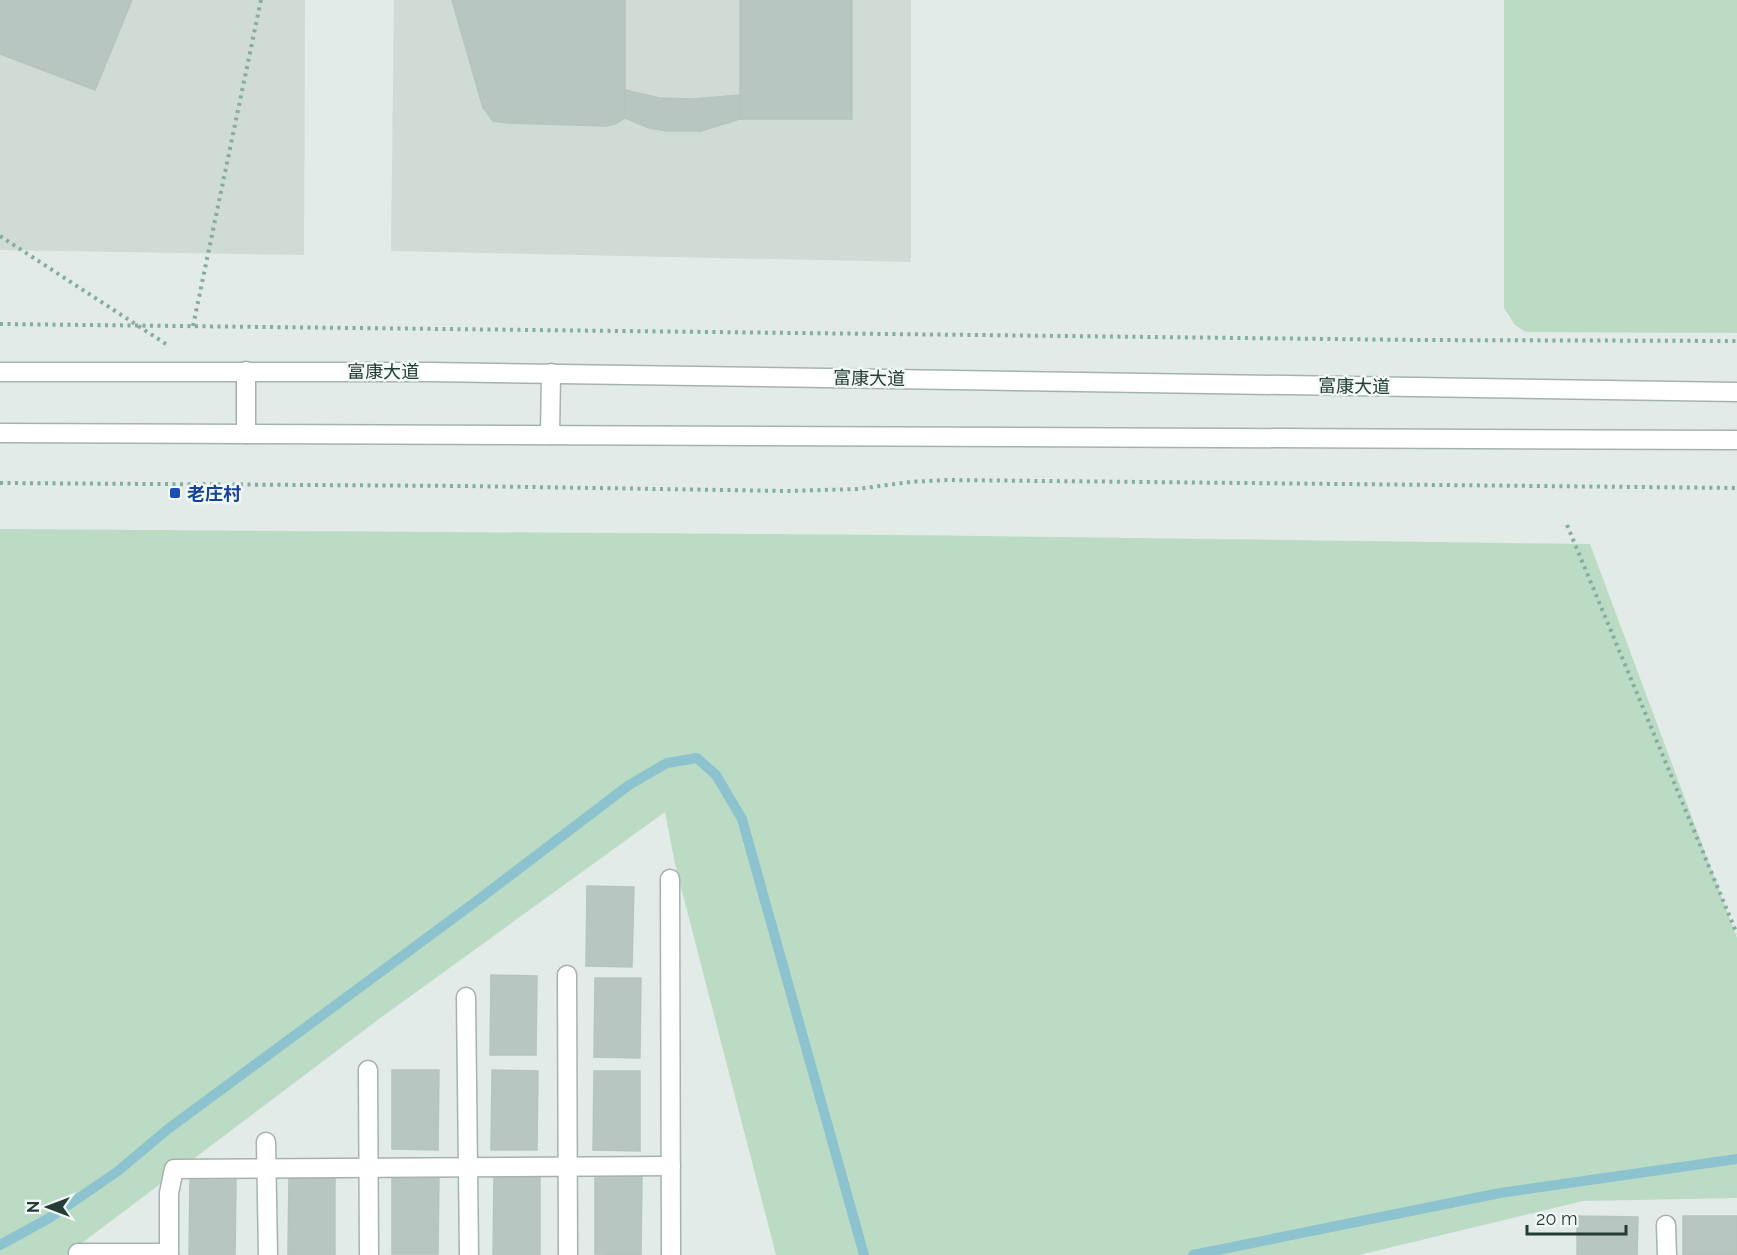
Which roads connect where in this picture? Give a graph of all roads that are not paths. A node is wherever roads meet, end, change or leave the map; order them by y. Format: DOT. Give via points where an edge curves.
graph roads {
  1 [pos="246,371"];
  2 [pos="0,372"];
  3 [pos="551,373"];
  4 [pos="1737,392"];
  5 [pos="0,433"];
  6 [pos="246,434"];
  7 [pos="550,435"];
  8 [pos="1737,440"];
  9 [pos="670,879"];
  10 [pos="567,975"];
  11 [pos="466,997"];
  12 [pos="368,1070"];
  13 [pos="266,1142"];
  14 [pos="670,1166"];
  15 [pos="468,1167"];
  16 [pos="568,1167"];
  17 [pos="266,1168"];
  18 [pos="369,1168"];
  19 [pos="1666,1225"];
  20 [pos="169,1254"];
  21 [pos="78,1255"];
  22 [pos="268,1255"];
  23 [pos="369,1255"];
  24 [pos="469,1255"];
  25 [pos="568,1255"];
  26 [pos="671,1255"];
  27 [pos="1666,1255"];
  1 -- 2 [label="street, 富康大道"];
  1 -- 3 [label="street, 富康大道"];
  1 -- 6 [label="street"];
  3 -- 4 [label="street, 富康大道"];
  3 -- 7 [label="street"];
  5 -- 6 [label="street"];
  6 -- 7 [label="street"];
  7 -- 8 [label="street"];
  9 -- 14 [label="street"];
  10 -- 16 [label="street"];
  11 -- 15 [label="street"];
  12 -- 18 [label="street"];
  13 -- 17 [label="street"];
  14 -- 16 [label="street"];
  14 -- 26 [label="street"];
  15 -- 16 [label="street"];
  15 -- 18 [label="street"];
  15 -- 24 [label="street"];
  16 -- 25 [label="street"];
  17 -- 18 [label="street"];
  17 -- 20 [label="street" via="174,1169 168,1193"];
  17 -- 22 [label="street"];
  18 -- 23 [label="street"];
  19 -- 27 [label="street"];
  20 -- 21 [label="street"];
}
